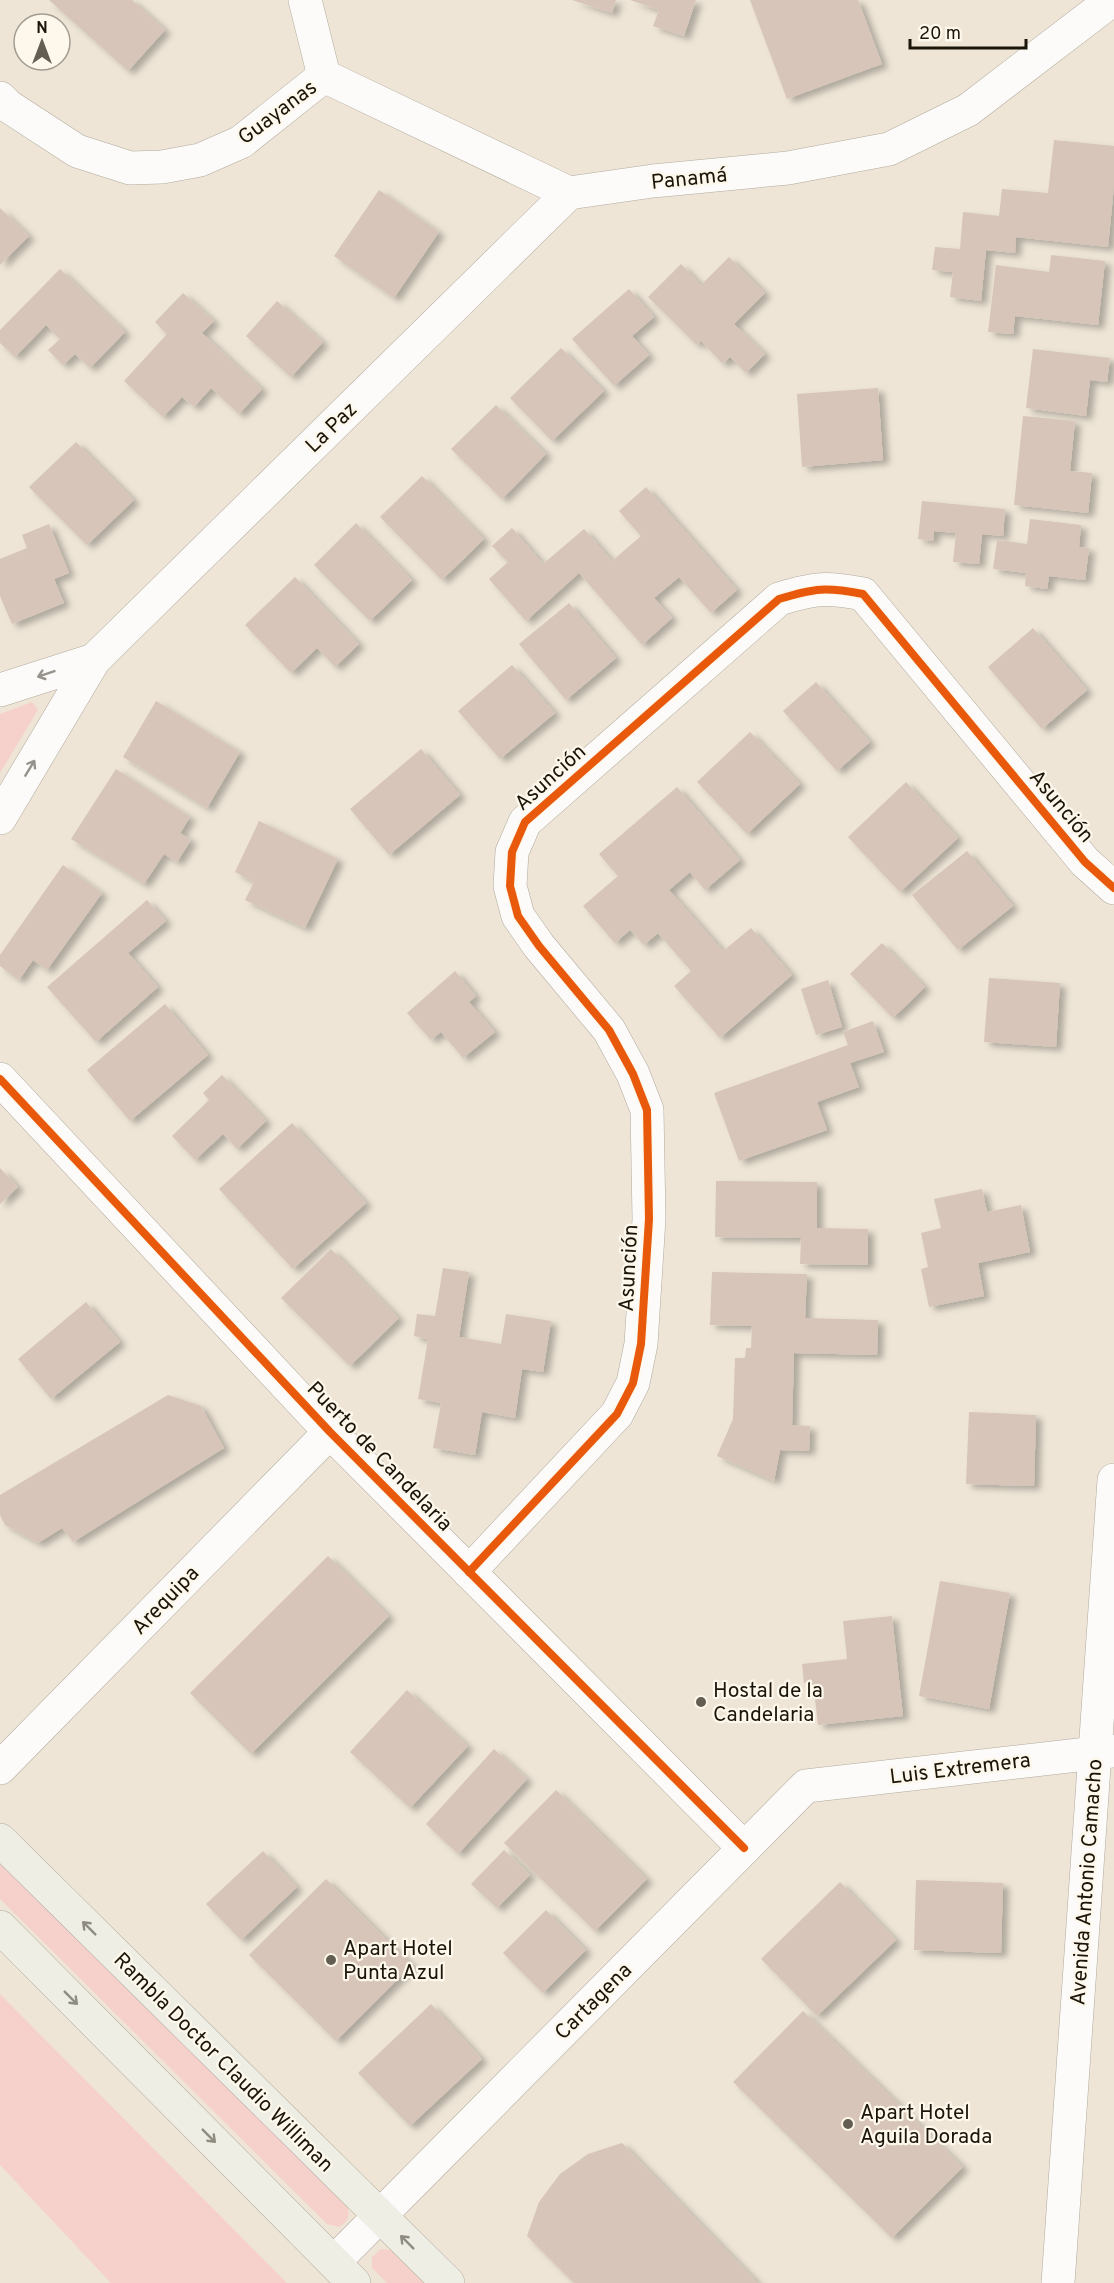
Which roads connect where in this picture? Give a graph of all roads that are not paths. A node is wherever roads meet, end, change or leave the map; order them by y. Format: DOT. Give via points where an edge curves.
graph roads {
  1 [pos="305,0"];
  2 [pos="1112,0"];
  3 [pos="324,76"];
  4 [pos="3,106"];
  5 [pos="569,193"];
  6 [pos="94,660"];
  7 [pos="0,690"];
  8 [pos="0,818"];
  9 [pos="1114,888"];
  10 [pos="0,1079"];
  11 [pos="330,1432"];
  12 [pos="1114,1480"];
  13 [pos="469,1572"];
  14 [pos="1104,1752"];
  15 [pos="0,1768"];
  16 [pos="806,1786"];
  17 [pos="0,1840"];
  18 [pos="744,1848"];
  19 [pos="0,1927"];
  20 [pos="380,2216"];
  21 [pos="344,2272"];
  22 [pos="448,2283"];
  23 [pos="1058,2283"];
  1 -- 3 [label="street"];
  2 -- 5 [label="street, Panamá" via="968,110 889,149 788,168"];
  3 -- 4 [label="street, Guayanas" via="241,142 200,160 162,167 130,168 77,151"];
  3 -- 5 [label="street"];
  5 -- 6 [label="street, La Paz"];
  6 -- 7 [label="street, La Paz, one-way"];
  8 -- 6 [label="street, La Paz, one-way"];
  9 -- 13 [label="street, Asunción" via="1085,862 863,594 830,588 779,599 525,822 512,852 510,886 518,916 609,1030 647,1110 649,1219 641,1344 633,1383 617,1414"];
  10 -- 11 [label="street, Puerto de Candelaria"];
  11 -- 13 [label="street, Puerto de Candelaria"];
  11 -- 15 [label="street, Arequipa"];
  12 -- 14 [label="street, Avenida Antonio Camacho"];
  13 -- 18 [label="street, Puerto de Candelaria"];
  14 -- 16 [label="street, Luis Extremera"];
  14 -- 23 [label="street, Avenida Antonio Camacho"];
  16 -- 18 [label="street, Cartagena"];
  20 -- 17 [label="main road, Rambla Doctor Claudio Williman, one-way"];
  18 -- 20 [label="street, Cartagena"];
  19 -- 21 [label="main road, one-way"];
  20 -- 21 [label="street, Cartagena"];
  22 -- 20 [label="main road, Rambla Doctor Claudio Williman, one-way"];
}
